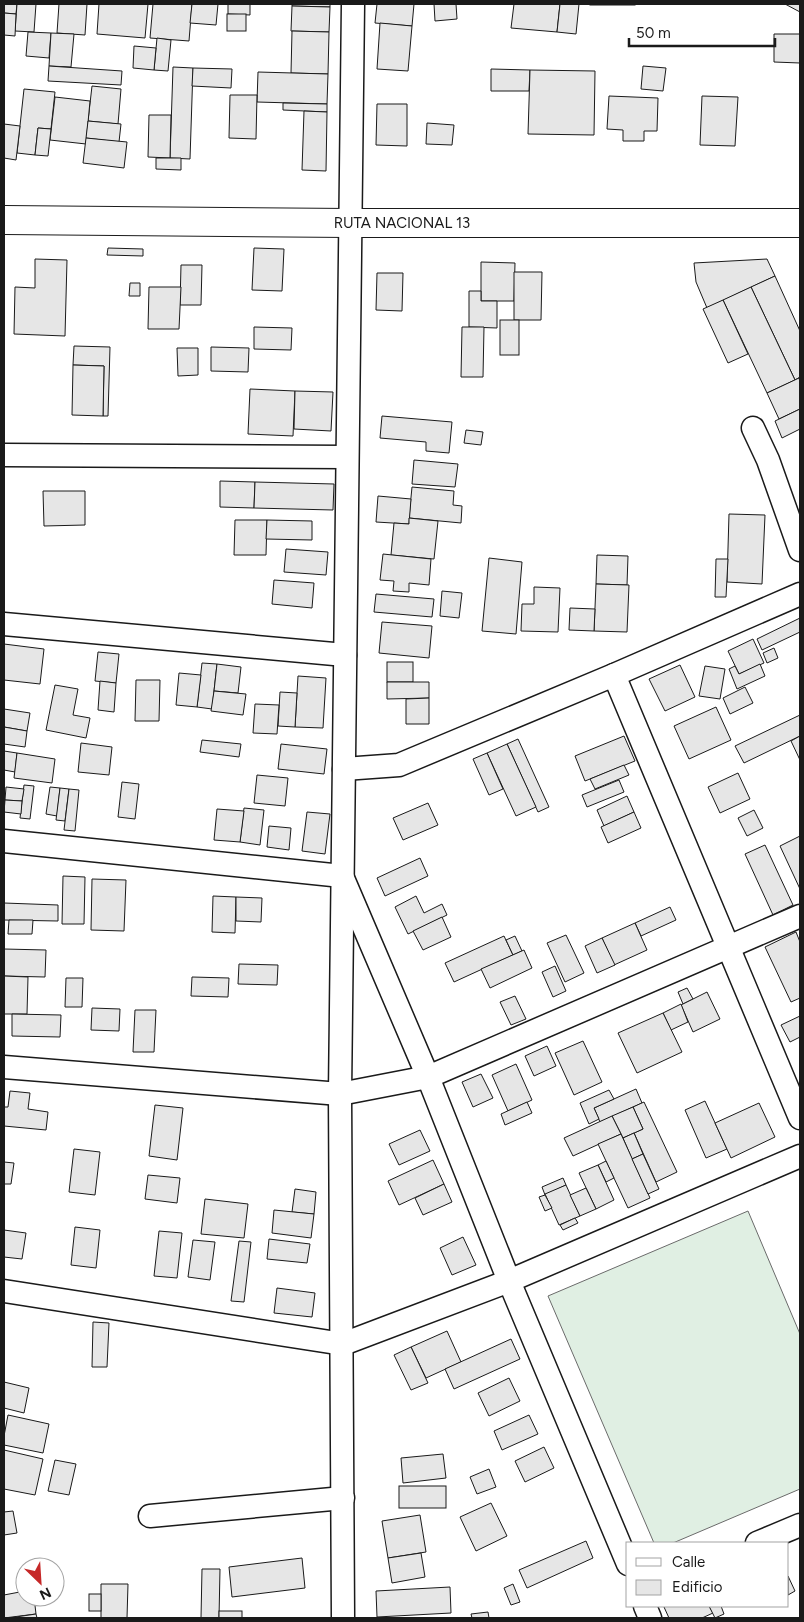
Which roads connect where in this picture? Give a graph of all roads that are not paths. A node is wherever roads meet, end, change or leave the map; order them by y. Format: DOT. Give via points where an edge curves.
graph roads {
  1 [pos="353,4"];
  2 [pos="4,220"];
  3 [pos="350,223"];
  4 [pos="800,224"];
  5 [pos="753,428"];
  6 [pos="4,455"];
  7 [pos="347,457"];
  8 [pos="800,550"];
  9 [pos="800,594"];
  10 [pos="4,624"];
  11 [pos="345,656"];
  12 [pos="614,675"];
  13 [pos="344,769"];
  14 [pos="4,842"];
  15 [pos="342,876"];
  16 [pos="800,916"];
  17 [pos="728,948"];
  18 [pos="4,1067"];
  19 [pos="428,1077"];
  20 [pos="340,1094"];
  21 [pos="800,1118"];
  22 [pos="800,1156"];
  23 [pos="509,1281"];
  24 [pos="4,1291"];
  25 [pos="343,1344"];
  26 [pos="343,1498"];
  27 [pos="150,1516"];
  28 [pos="800,1525"];
  29 [pos="759,1542"];
  30 [pos="626,1559"];
  31 [pos="343,1618"];
  1 -- 3 [label="street"];
  2 -- 3 [label="highway, RUTA NACIONAL 13"];
  3 -- 4 [label="highway, RUTA NACIONAL 13"];
  3 -- 7 [label="street"];
  5 -- 8 [label="street"];
  6 -- 7 [label="street"];
  7 -- 11 [label="street"];
  9 -- 12 [label="street"];
  10 -- 11 [label="street"];
  11 -- 13 [label="street"];
  12 -- 13 [label="street" via="399,765"];
  12 -- 17 [label="street"];
  13 -- 15 [label="street"];
  14 -- 15 [label="street"];
  15 -- 19 [label="street"];
  15 -- 20 [label="street"];
  16 -- 17 [label="street"];
  17 -- 19 [label="street"];
  17 -- 21 [label="street"];
  18 -- 20 [label="street"];
  19 -- 20 [label="street"];
  19 -- 23 [label="street"];
  20 -- 25 [label="street"];
  22 -- 23 [label="street"];
  23 -- 25 [label="street"];
  23 -- 30 [label="street"];
  24 -- 25 [label="street"];
  25 -- 26 [label="street"];
  26 -- 27 [label="street"];
  26 -- 31 [label="street"];
  28 -- 29 [label="street"];
}
